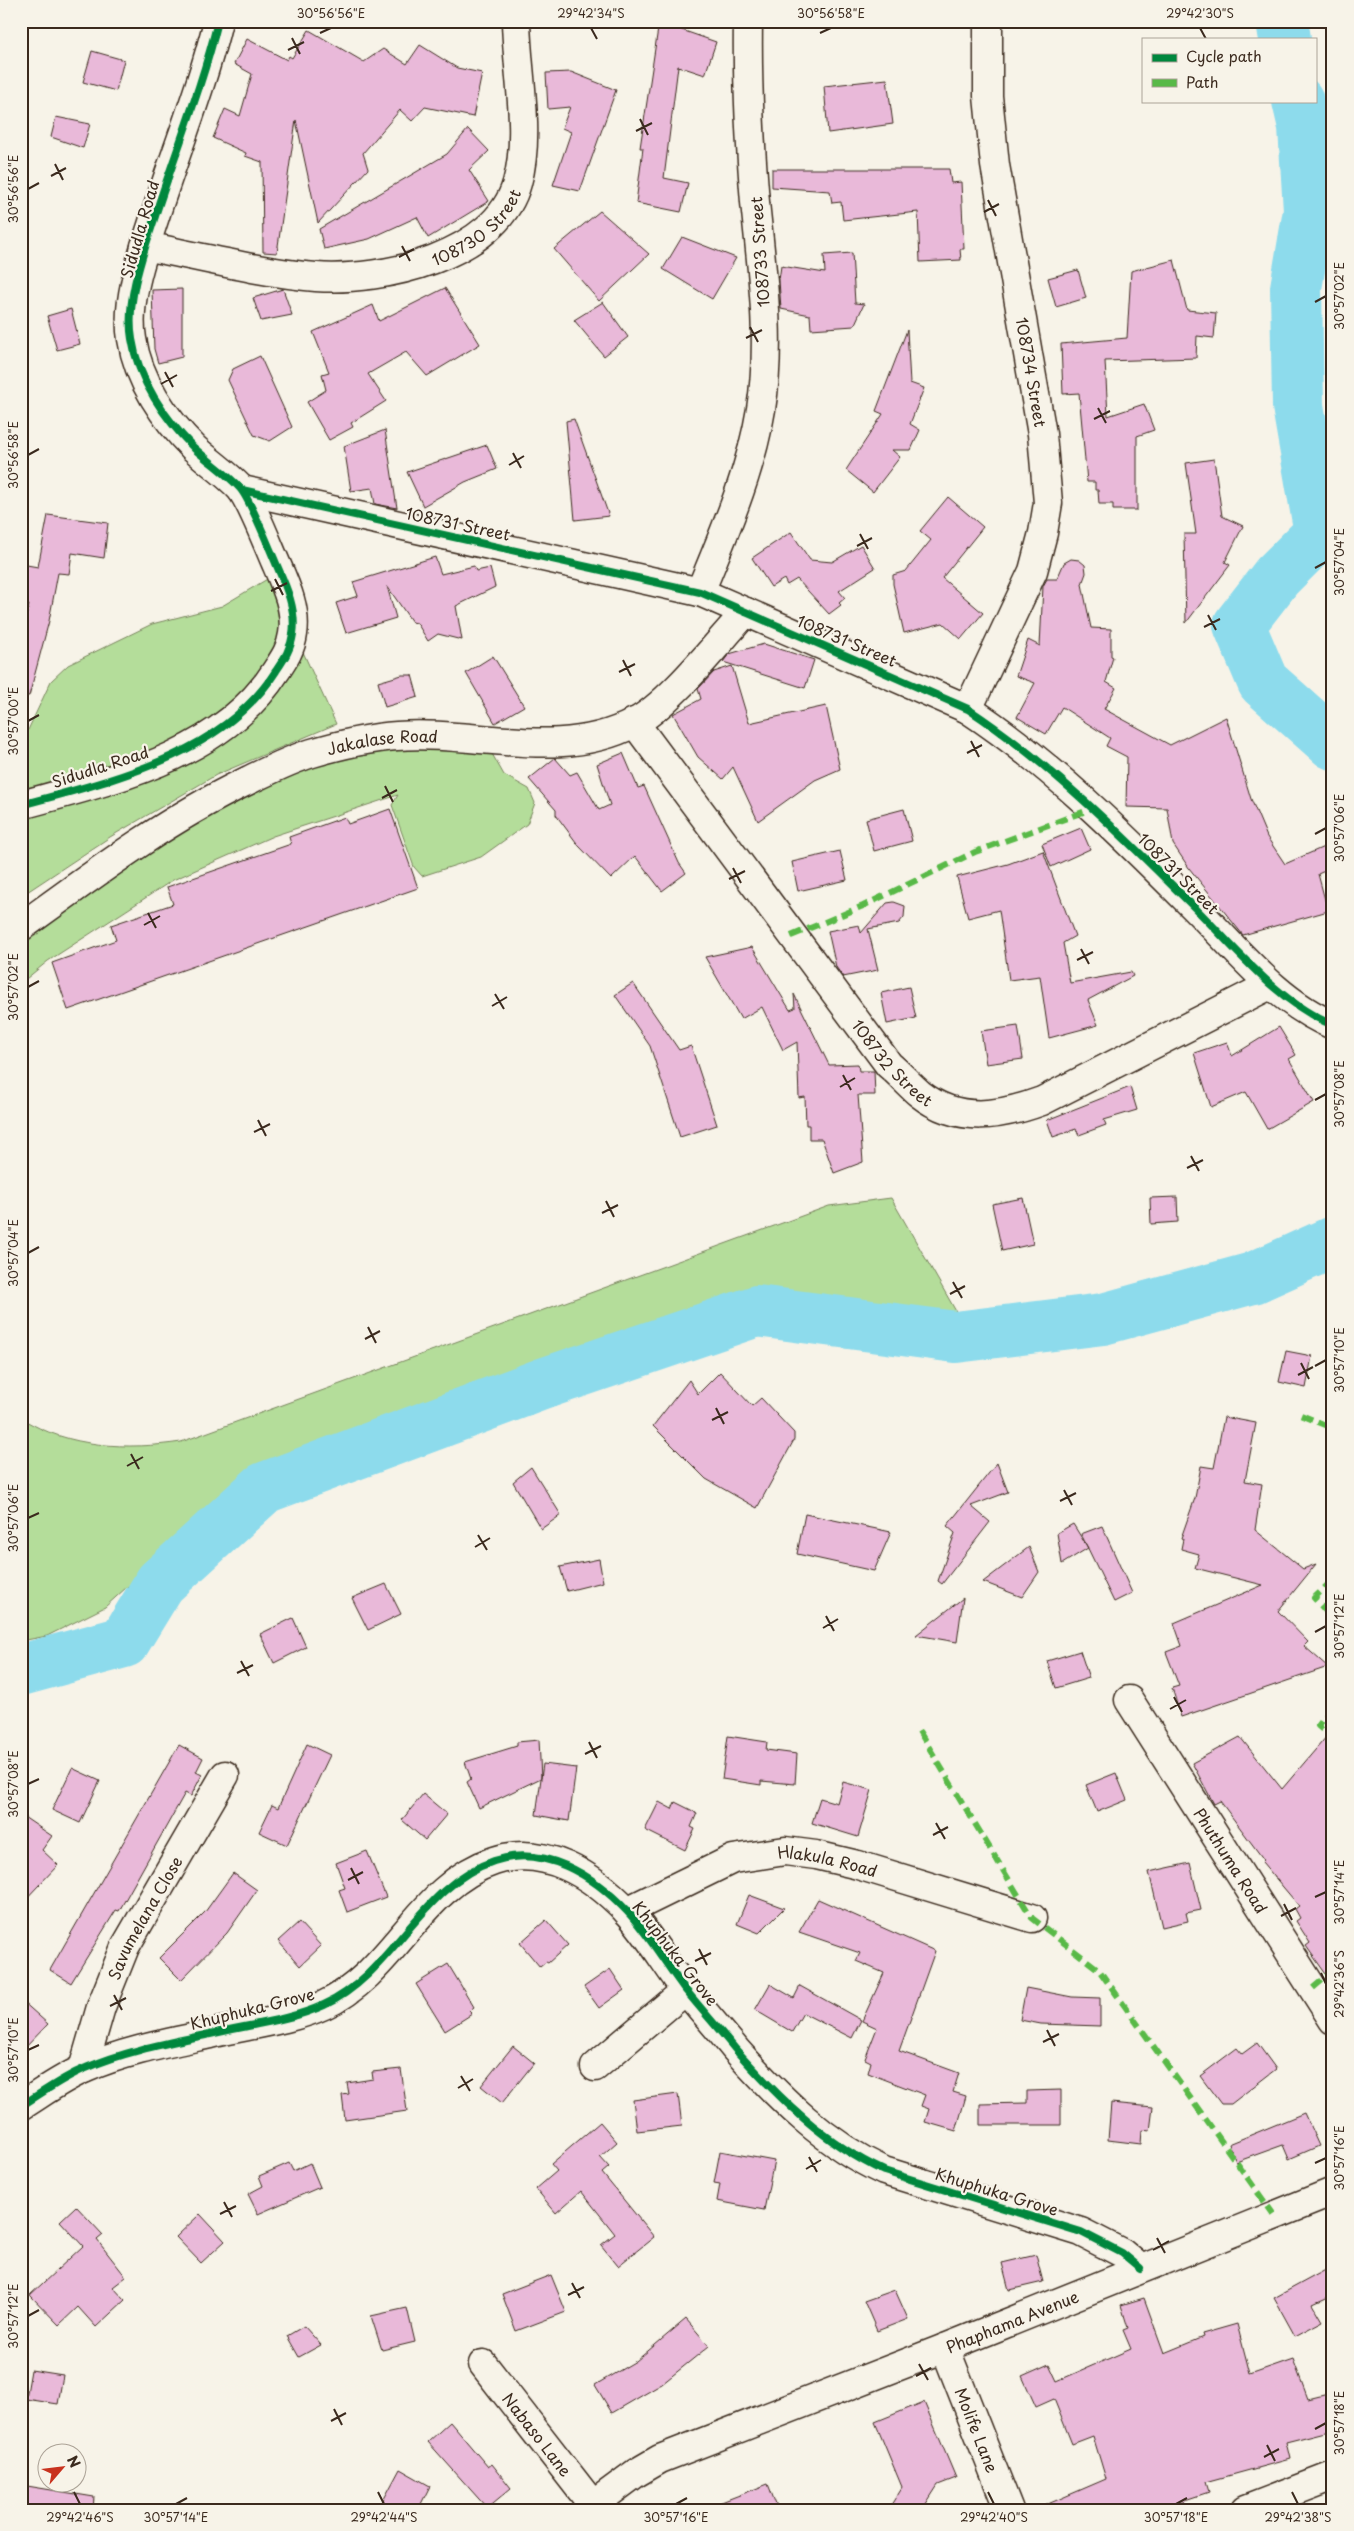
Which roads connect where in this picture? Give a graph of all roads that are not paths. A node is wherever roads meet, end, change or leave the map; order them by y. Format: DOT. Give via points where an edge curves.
graph roads {
  1 [pos="218,21"];
  2 [pos="516,21"];
  3 [pos="748,21"];
  4 [pos="988,21"];
  5 [pos="145,246"];
  6 [pos="242,490"];
  7 [pos="700,592"];
  8 [pos="746,612"];
  9 [pos="968,709"];
  10 [pos="634,722"];
  11 [pos="21,805"];
  12 [pos="21,927"];
  13 [pos="1270,985"];
  14 [pos="1333,1025"];
  15 [pos="1128,1700"];
  16 [pos="224,1775"];
  17 [pos="627,1911"];
  18 [pos="1032,1918"];
  19 [pos="686,1990"];
  20 [pos="1333,2020"];
  21 [pos="595,2067"];
  22 [pos="84,2069"];
  23 [pos="21,2106"];
  24 [pos="1333,2192"];
  25 [pos="1140,2268"];
  26 [pos="945,2348"];
  27 [pos="483,2364"];
  28 [pos="1333,2476"];
  29 [pos="589,2507"];
  30 [pos="1009,2510"];
  31 [pos="1244,2510"];
  1 -- 5 [label="street, Sidudla Road"];
  2 -- 5 [label="street, 108730 Street" via="524,148 517,184 501,214 486,232 468,245 390,272 317,277"];
  3 -- 7 [label="street, 108733 Street" via="746,90 761,267 765,374 756,438 728,523"];
  4 -- 9 [label="street, 108734 Street" via="988,96 995,165 1042,434 1048,503 1032,571"];
  5 -- 6 [label="street, Sidudla Road" via="132,303 132,338 139,367 148,388 170,421"];
  6 -- 7 [label="street, 108731 Street"];
  6 -- 11 [label="street, Sidudla Road" via="286,585 292,609 294,633 289,651 272,678 250,704 194,745 118,778"];
  7 -- 8 [label="street, 108731 Street"];
  8 -- 9 [label="street, 108731 Street"];
  8 -- 10 [label="street, Jakalase Road" via="680,683"];
  9 -- 13 [label="street, 108731 Street" via="999,729 1094,808"];
  10 -- 12 [label="street, Jakalase Road" via="597,737 562,742 397,736 310,754 217,795 122,853"];
  10 -- 13 [label="street, 108732 Street" via="889,1065 921,1095 944,1107 987,1116 1034,1103"];
  13 -- 14 [label="street, 108731 Street" via="1321,1021"];
  15 -- 20 [label="street, Phuthuma Road"];
  16 -- 22 [label="street, Savumelana Close" via="125,1947 101,2007"];
  17 -- 18 [label="street, Hlakula Road" via="733,1860 784,1851 858,1865"];
  17 -- 19 [label="street, Khuphuka Grove"];
  17 -- 22 [label="street, Khuphuka Grove" via="570,1866 525,1856 495,1860 447,1887 369,1973 324,2005 297,2015 126,2053"];
  19 -- 21 [label="street, Khuphuka Grove"];
  19 -- 25 [label="street, Khuphuka Grove" via="793,2110 855,2158 884,2171 1081,2232 1122,2253"];
  22 -- 23 [label="street, Khuphuka Grove"];
  24 -- 25 [label="street, Phaphama Avenue"];
  25 -- 26 [label="street, Phaphama Avenue"];
  26 -- 29 [label="street, Phaphama Avenue" via="660,2459"];
  26 -- 30 [label="street, Molife Lane"];
  27 -- 29 [label="street, Nabaso Lane"];
  28 -- 31 [label="street"];
}
